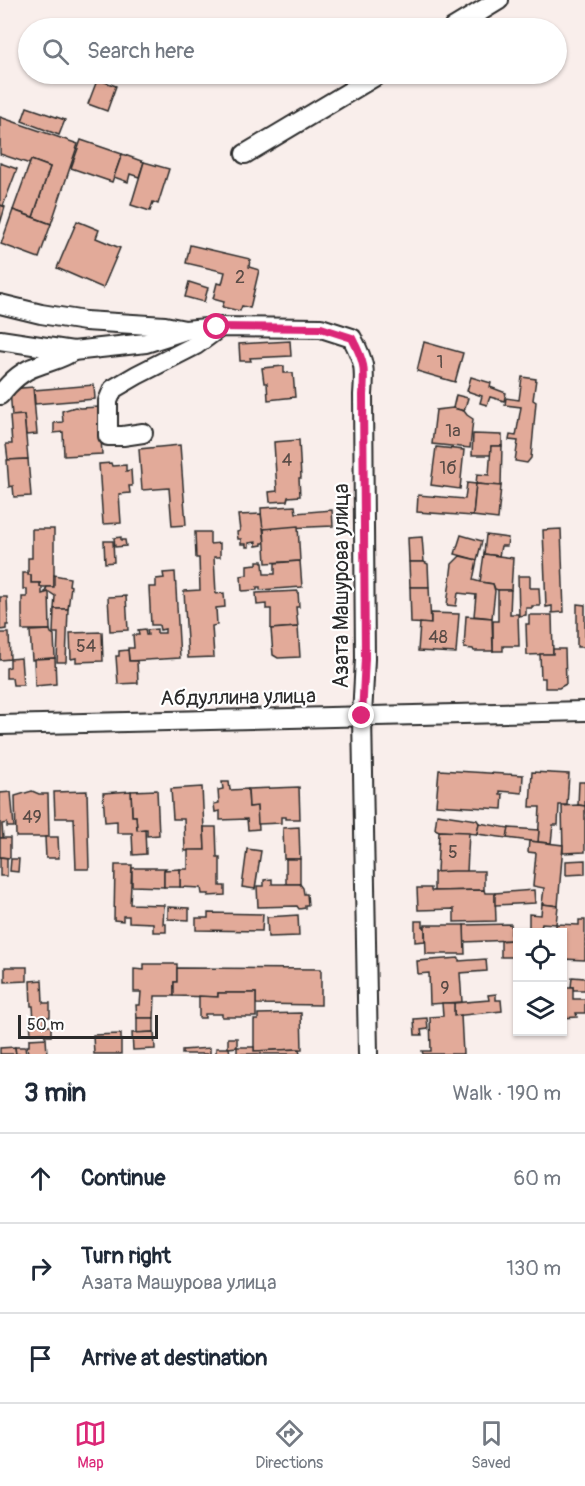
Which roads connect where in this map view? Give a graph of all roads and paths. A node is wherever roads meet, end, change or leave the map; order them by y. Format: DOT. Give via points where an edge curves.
graph roads {
  1 [pos="499,0"];
  2 [pos="469,18"];
  3 [pos="362,84"];
  4 [pos="245,154"];
  5 [pos="0,304"];
  6 [pos="220,327"];
  7 [pos="185,330"];
  8 [pos="0,340"];
  9 [pos="73,351"];
  10 [pos="0,395"];
  11 [pos="143,433"];
  12 [pos="585,711"];
  13 [pos="362,716"];
  14 [pos="0,725"];
  15 [pos="368,1054"];
  1 -- 2 [label="street"];
  3 -- 4 [label="street"];
  5 -- 7 [label="street" via="85,321"];
  6 -- 7 [label="street"];
  6 -- 11 [label="street" via="196,345 113,389 108,401 108,436"];
  6 -- 13 [label="street, Азата Машурова улица" via="321,328 352,338 362,356"];
  7 -- 9 [label="street" via="146,343"];
  8 -- 9 [label="street"];
  9 -- 10 [label="street" via="34,367 11,381"];
  12 -- 13 [label="street, Абдуллина улица"];
  13 -- 14 [label="street, Абдуллина улица"];
  13 -- 15 [label="street, Азата Машурова улица"];
}
